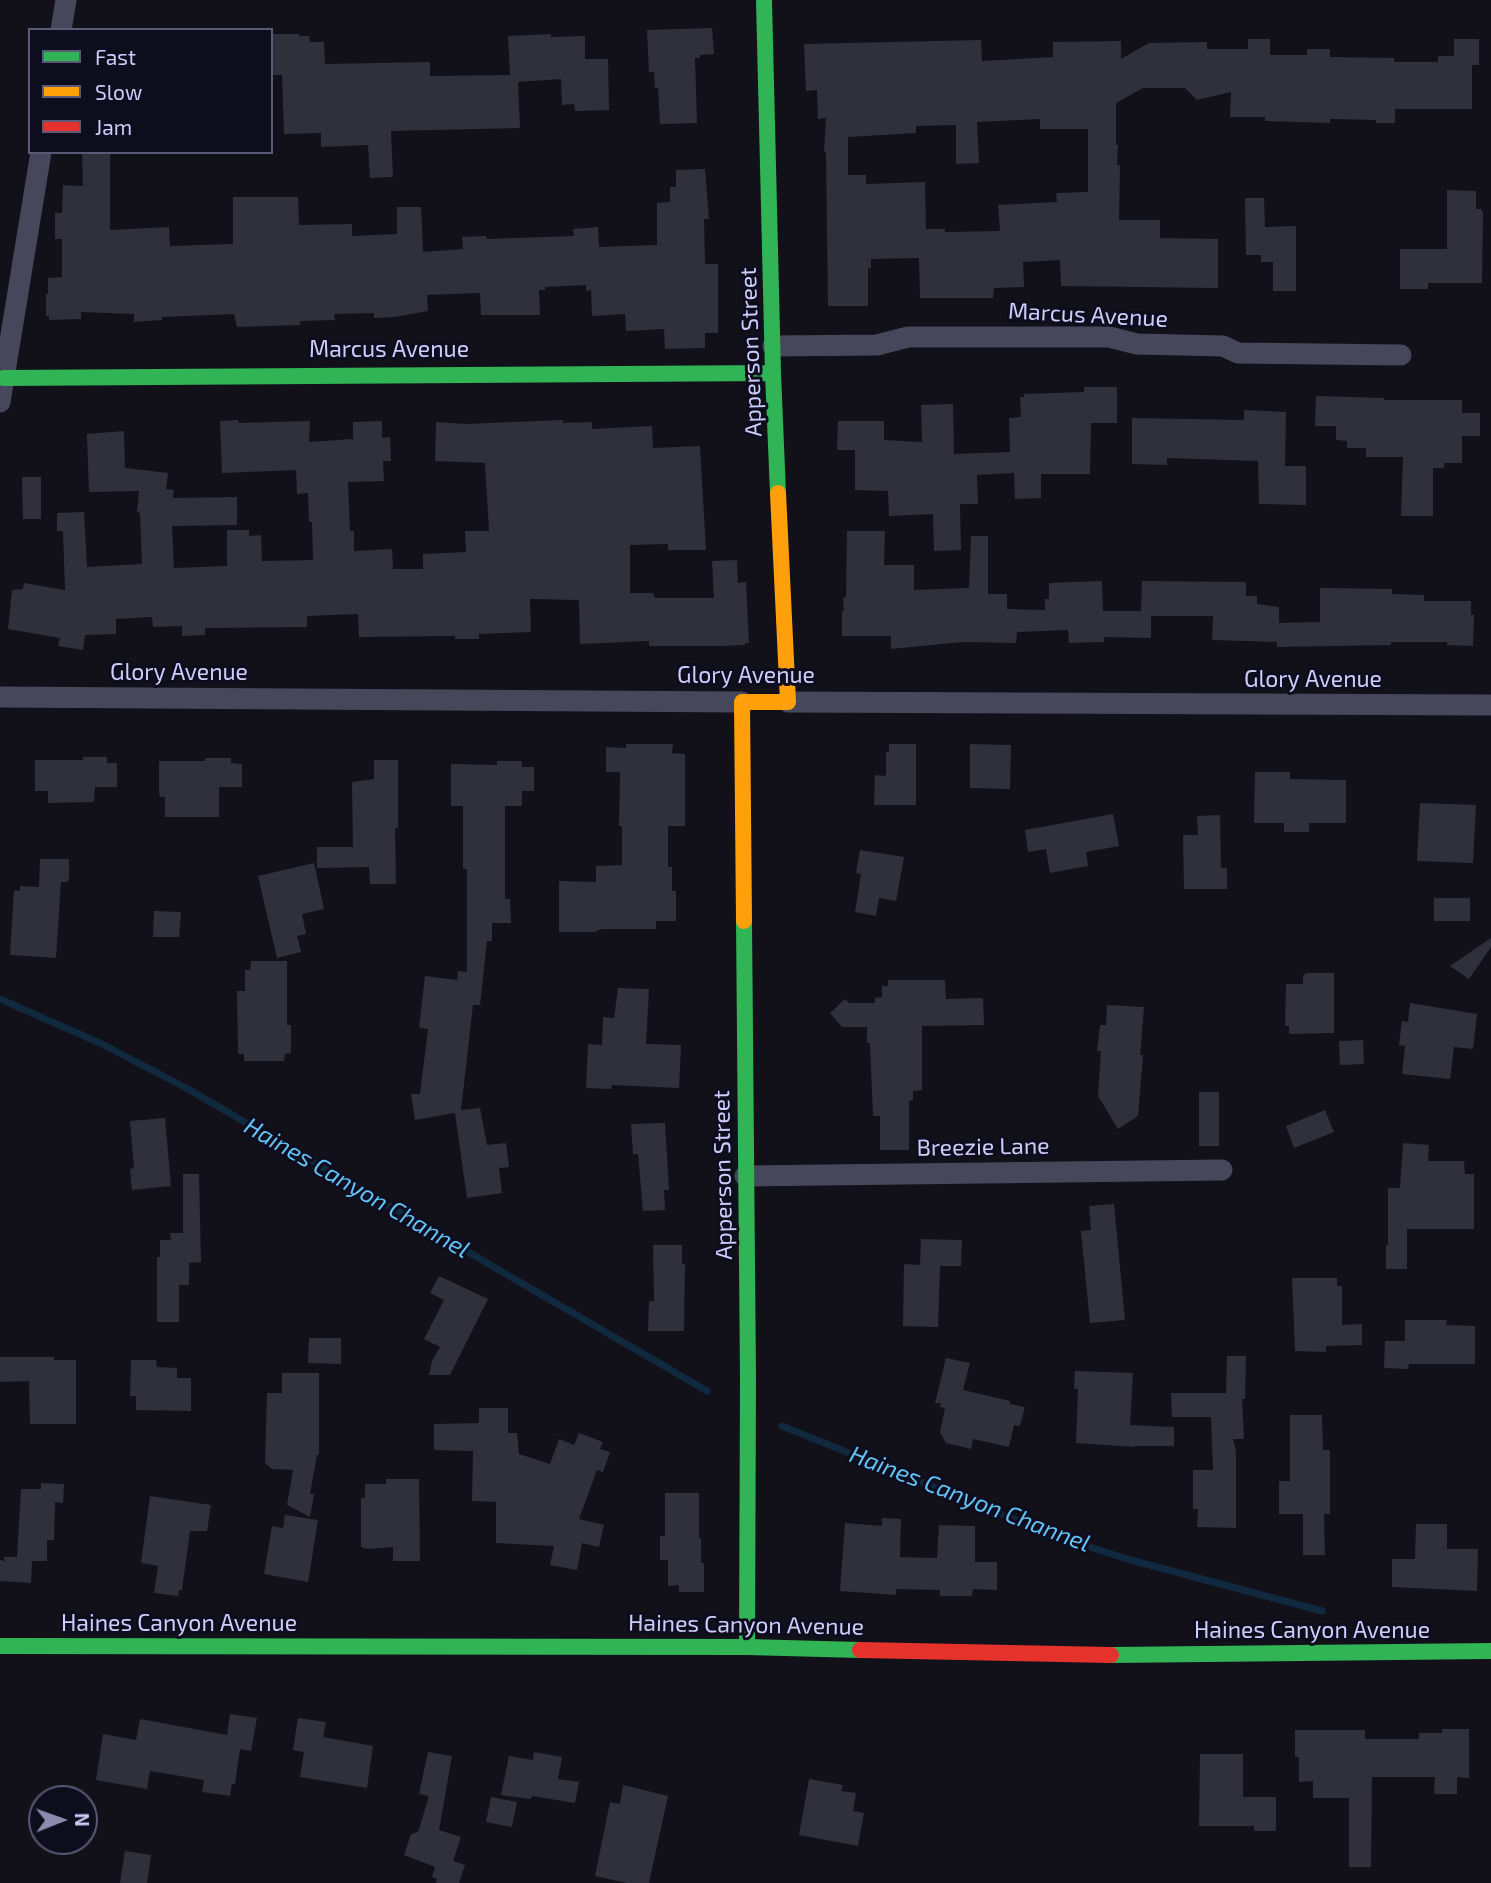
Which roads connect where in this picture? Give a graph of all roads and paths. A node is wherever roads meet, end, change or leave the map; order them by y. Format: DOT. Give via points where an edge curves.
graph roads {
  1 [pos="66,0"];
  2 [pos="764,0"];
  3 [pos="61,28"];
  4 [pos="41,154"];
  5 [pos="773,346"];
  6 [pos="1401,355"];
  7 [pos="773,373"];
  8 [pos="4,378"];
  9 [pos="0,402"];
  10 [pos="0,698"];
  11 [pos="742,702"];
  12 [pos="788,702"];
  13 [pos="1491,705"];
  14 [pos="1222,1170"];
  15 [pos="745,1176"];
  16 [pos="0,1646"];
  17 [pos="747,1647"];
  18 [pos="1491,1651"];
  1 -- 3 [label="street"];
  2 -- 5 [label="street, Apperson Street"];
  4 -- 8 [label="street"];
  5 -- 6 [label="street, Marcus Avenue" via="877,345 908,337 1109,337 1137,344 1223,346 1238,353"];
  5 -- 7 [label="street, Apperson Street"];
  7 -- 8 [label="street, Marcus Avenue"];
  7 -- 12 [label="street, Apperson Street"];
  8 -- 9 [label="street"];
  10 -- 11 [label="street, Glory Avenue"];
  11 -- 12 [label="street, Glory Avenue"];
  11 -- 15 [label="street, Apperson Street"];
  12 -- 13 [label="street, Glory Avenue"];
  14 -- 15 [label="street, Breezie Lane"];
  15 -- 17 [label="street, Apperson Street"];
  16 -- 17 [label="street, Haines Canyon Avenue"];
  17 -- 18 [label="street, Haines Canyon Avenue" via="1086,1655"];
}
